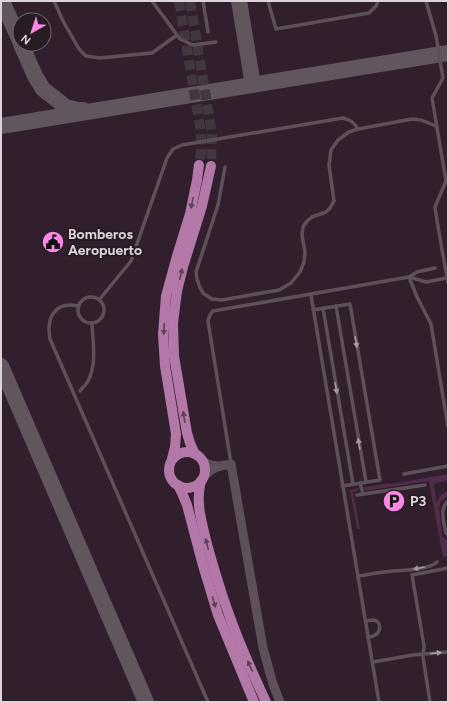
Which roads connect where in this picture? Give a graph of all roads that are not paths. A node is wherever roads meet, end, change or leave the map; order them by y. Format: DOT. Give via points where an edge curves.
graph roads {
  1 [pos="54,1"];
  2 [pos="152,1"];
  3 [pos="204,1"];
  4 [pos="268,1"];
  5 [pos="378,1"];
  6 [pos="426,1"];
  7 [pos="208,32"];
  8 [pos="177,35"];
  9 [pos="216,42"];
  10 [pos="436,126"];
  11 [pos="358,129"];
  12 [pos="199,165"];
  13 [pos="210,166"];
  14 [pos="225,167"];
  15 [pos="435,268"];
  16 [pos="409,277"];
  17 [pos="447,278"];
  18 [pos="448,283"];
  19 [pos="311,295"];
  20 [pos="99,300"];
  21 [pos="79,306"];
  22 [pos="336,306"];
  23 [pos="323,308"];
  24 [pos="313,310"];
  25 [pos="92,324"];
  26 [pos="80,391"];
  27 [pos="448,427"];
  28 [pos="199,457"];
  29 [pos="172,459"];
  30 [pos="231,464"];
  31 [pos="218,466"];
  32 [pos="448,466"];
  33 [pos="404,474"];
  34 [pos="202,479"];
  35 [pos="366,482"];
  36 [pos="360,483"];
  37 [pos="353,484"];
  38 [pos="178,485"];
  39 [pos="425,485"];
  40 [pos="342,486"];
  41 [pos="363,494"];
  42 [pos="358,495"];
  43 [pos="448,501"];
  44 [pos="444,522"];
  45 [pos="448,524"];
  46 [pos="448,535"];
  47 [pos="437,562"];
  48 [pos="448,568"];
  49 [pos="358,576"];
  50 [pos="366,621"];
  51 [pos="368,637"];
  52 [pos="448,652"];
  53 [pos="424,654"];
  54 [pos="373,662"];
  55 [pos="208,702"];
  56 [pos="254,702"];
  57 [pos="266,702"];
  58 [pos="280,702"];
  59 [pos="379,702"];
  60 [pos="430,702"];
  1 -- 8 [label="lane" via="79,49 86,56 100,58 152,53"];
  2 -- 8 [label="lane"];
  3 -- 7 [label="lane"];
  4 -- 5 [label="lane" via="276,29 369,13"];
  6 -- 10 [label="lane" via="436,36 443,78 432,98"];
  8 -- 9 [label="lane" via="193,45"];
  10 -- 11 [label="lane" via="412,119"];
  10 -- 17 [label="lane" via="446,181 436,207"];
  11 -- 14 [label="lane" via="338,140 331,150 329,165 334,201 326,212 312,217 303,227 304,262 292,283 279,290 222,300 212,299 204,294 196,279 218,204"];
  11 -- 20 [label="lane" via="350,120 343,118 182,145 173,149 167,158 131,261"];
  12 -- 29 [label="main road, one-way" via="190,214 166,296 163,334 165,366 176,434 176,447"];
  28 -- 13 [label="main road, one-way" via="187,433 174,356 173,324 177,291 202,206"];
  15 -- 16 [label="lane" via="417,272"];
  16 -- 17 [label="lane" via="426,282"];
  16 -- 19 [label="lane"];
  16 -- 27 [label="lane" via="431,324"];
  17 -- 18 [label="lane"];
  19 -- 24 [label="lane"];
  19 -- 30 [label="lane" via="213,311 209,317"];
  20 -- 21 [label="lane" via="87,298 80,302"];
  20 -- 25 [label="lane" via="104,308 103,316"];
  21 -- 25 [label="lane" via="80,318"];
  21 -- 55 [label="lane" via="64,306 56,310 49,323 50,339"];
  22 -- 23 [label="lane"];
  35 -- 22 [label="lane, one-way"];
  22 -- 35 [label="lane, one-way" via="350,304 380,480"];
  23 -- 24 [label="lane"];
  23 -- 37 [label="lane, one-way"];
  24 -- 40 [label="lane"];
  25 -- 26 [label="lane" via="94,364 88,381"];
  28 -- 29 [label="main road" via="185,452"];
  28 -- 31 [label="street"];
  28 -- 34 [label="main road" via="205,466"];
  29 -- 38 [label="main road" via="170,476"];
  30 -- 31 [label="street"];
  30 -- 58 [label="street" via="263,648"];
  31 -- 34 [label="street"];
  32 -- 33 [label="lane"];
  34 -- 38 [label="main road" via="193,487"];
  57 -- 34 [label="main road, one-way" via="230,618 211,557 199,503"];
  35 -- 36 [label="lane"];
  36 -- 37 [label="lane"];
  36 -- 41 [label="lane"];
  37 -- 40 [label="lane"];
  38 -- 56 [label="main road, one-way" via="187,505 218,615"];
  39 -- 41 [label="lane"];
  40 -- 49 [label="lane"];
  41 -- 42 [label="lane"];
  43 -- 44 [label="lane" via="442,511"];
  44 -- 45 [label="lane"];
  44 -- 46 [label="lane"];
  47 -- 49 [label="lane, one-way" via="429,566"];
  48 -- 53 [label="lane" via="412,575"];
  49 -- 50 [label="lane"];
  50 -- 51 [label="lane"];
  50 -- 51 [label="lane" via="376,621 380,625 375,636"];
  51 -- 54 [label="lane"];
  53 -- 52 [label="lane, one-way"];
  53 -- 54 [label="lane"];
  53 -- 60 [label="lane"];
  54 -- 59 [label="lane"];
}
